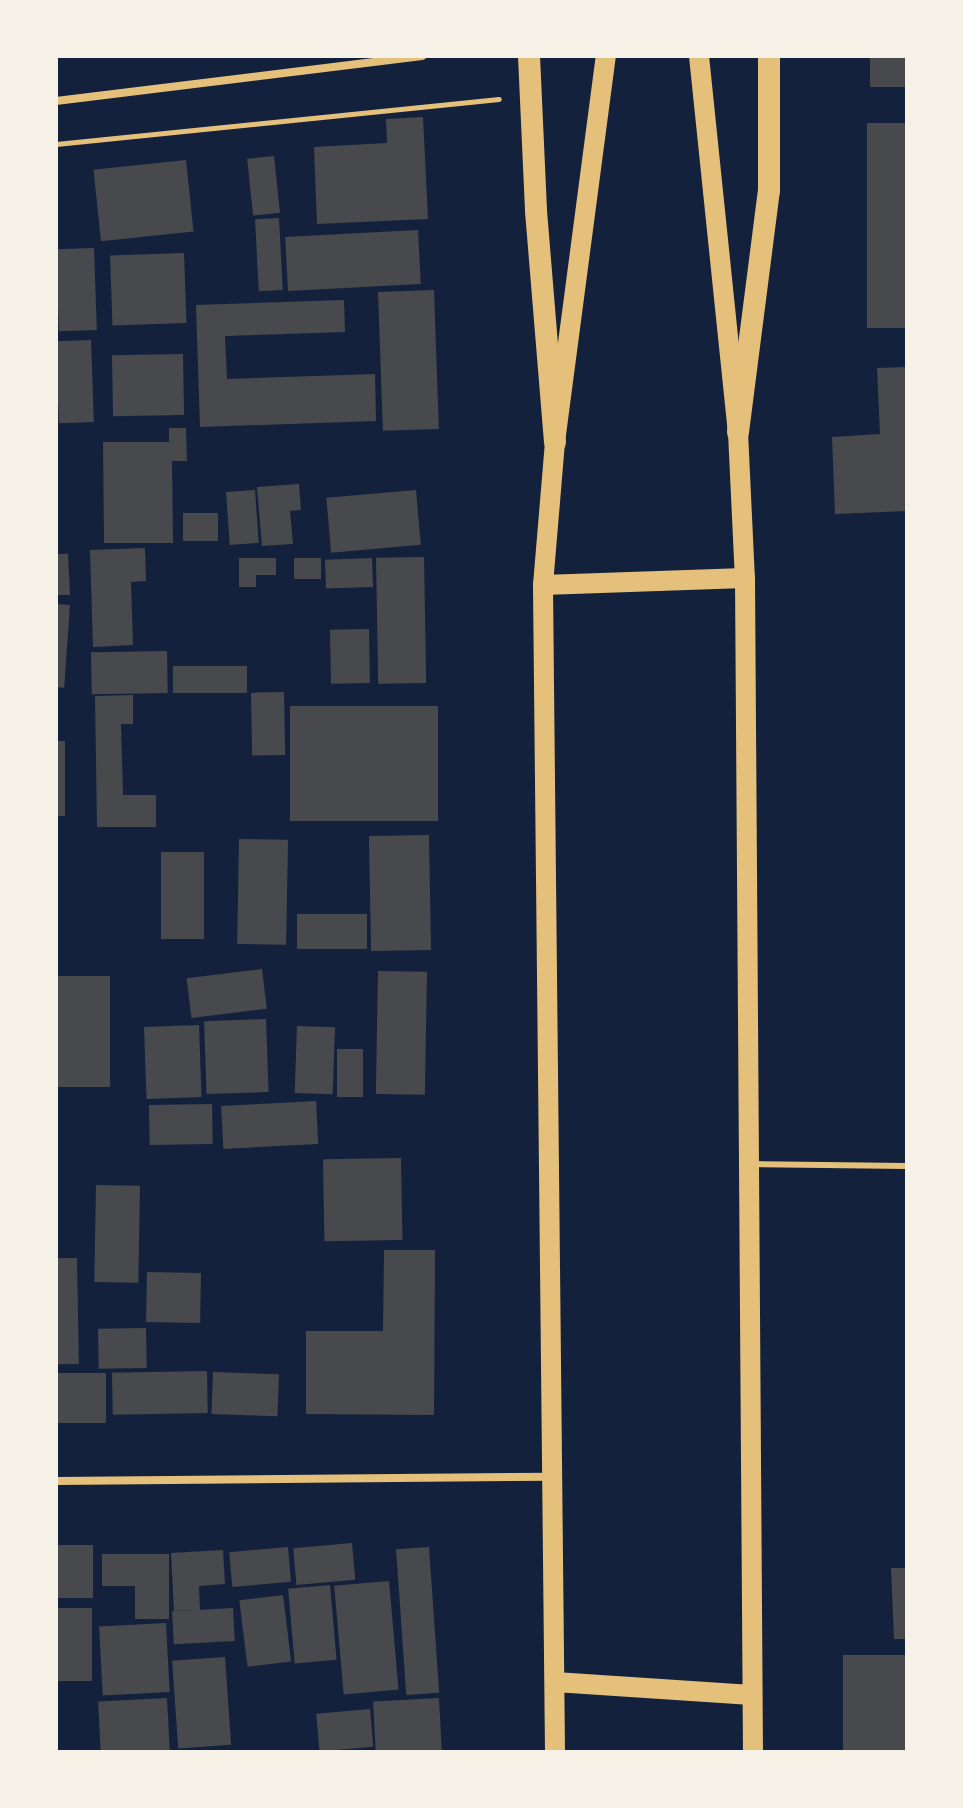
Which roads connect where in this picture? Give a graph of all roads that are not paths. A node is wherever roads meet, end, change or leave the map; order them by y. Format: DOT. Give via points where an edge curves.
graph roads {
  1 [pos="422,56"];
  2 [pos="529,56"];
  3 [pos="606,56"];
  4 [pos="699,56"];
  5 [pos="769,56"];
  6 [pos="56,101"];
  7 [pos="738,432"];
  8 [pos="555,442"];
  9 [pos="745,578"];
  10 [pos="543,585"];
  11 [pos="749,1164"];
  12 [pos="907,1166"];
  13 [pos="553,1477"];
  14 [pos="56,1481"];
  15 [pos="555,1682"];
  16 [pos="752,1695"];
  17 [pos="555,1752"];
  18 [pos="753,1752"];
  1 -- 6 [label="street"];
  2 -- 8 [label="highway"];
  3 -- 8 [label="main road"];
  4 -- 7 [label="main road"];
  5 -- 7 [label="highway" via="769,191"];
  7 -- 9 [label="main road"];
  8 -- 10 [label="main road"];
  9 -- 10 [label="main road"];
  9 -- 11 [label="main road"];
  10 -- 13 [label="main road"];
  11 -- 12 [label="lane"];
  11 -- 16 [label="main road"];
  13 -- 14 [label="street"];
  13 -- 15 [label="main road"];
  15 -- 16 [label="main road"];
  15 -- 17 [label="main road"];
  16 -- 18 [label="main road"];
}
